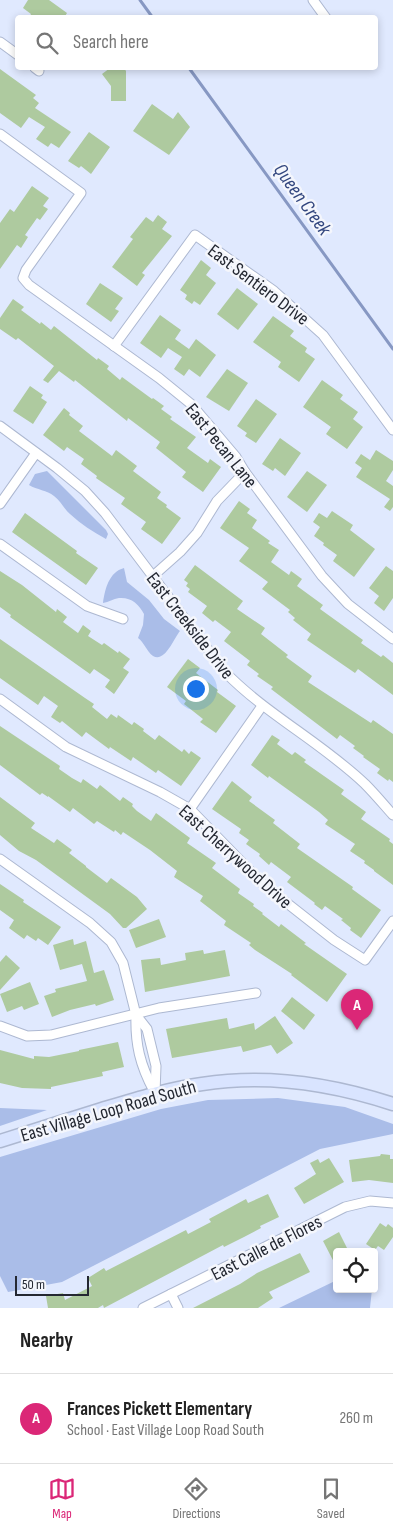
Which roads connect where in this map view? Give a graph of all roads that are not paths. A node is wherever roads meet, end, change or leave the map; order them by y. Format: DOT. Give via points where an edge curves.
graph roads {
  1 [pos="313,0"];
  2 [pos="324,15"];
  3 [pos="0,42"];
  4 [pos="15,53"];
  5 [pos="0,134"];
  6 [pos="114,346"];
  7 [pos="0,426"];
  8 [pos="393,430"];
  9 [pos="36,453"];
  10 [pos="246,472"];
  11 [pos="0,504"];
  12 [pos="0,544"];
  13 [pos="153,576"];
  14 [pos="123,618"];
  15 [pos="393,639"];
  16 [pos="0,699"];
  17 [pos="262,706"];
  18 [pos="190,809"];
  19 [pos="393,815"];
  20 [pos="0,859"];
  21 [pos="393,921"];
  22 [pos="256,993"];
  23 [pos="136,1015"];
  24 [pos="0,1026"];
  25 [pos="155,1093"];
  26 [pos="393,1104"];
  27 [pos="0,1141"];
  28 [pos="393,1203"];
  29 [pos="171,1294"];
  30 [pos="143,1308"];
  31 [pos="178,1308"];
  1 -- 2 [label="street"];
  3 -- 4 [label="street"];
  5 -- 6 [label="street, East Pecan Lane" via="81,193 23,278"];
  6 -- 8 [label="street, East Sentiero Drive" via="195,236 274,291 324,334"];
  6 -- 10 [label="street, East Pecan Lane" via="191,404"];
  7 -- 9 [label="street, East Creekside Drive"];
  9 -- 11 [label="street"];
  9 -- 13 [label="street, East Creekside Drive" via="92,498"];
  10 -- 13 [label="street" via="217,501 197,533"];
  10 -- 15 [label="street, East Pecan Lane" via="322,576 348,604"];
  12 -- 14 [label="street" via="87,606"];
  13 -- 17 [label="street, East Creekside Drive" via="225,672"];
  16 -- 18 [label="street, East Cherrywood Drive" via="66,747"];
  17 -- 18 [label="street"];
  17 -- 19 [label="street, East Creekside Drive" via="335,759 365,784"];
  18 -- 21 [label="street, East Cherrywood Drive" via="264,885 365,960"];
  20 -- 23 [label="street" via="90,923 111,942 123,963"];
  22 -- 23 [label="street" via="159,1008"];
  23 -- 24 [label="street" via="51,1035 27,1036"];
  23 -- 25 [label="street" via="135,1036 143,1071"];
  23 -- 25 [label="street" via="147,1029 154,1057"];
  25 -- 26 [label="street, East Village Loop Road South" via="204,1083 256,1081 323,1086"];
  25 -- 27 [label="street, East Village Loop Road South"];
  28 -- 29 [label="street, East Calle de Flores" via="370,1201 344,1207"];
  29 -- 30 [label="street, East Calle de Flores"];
  29 -- 31 [label="street"];
}
